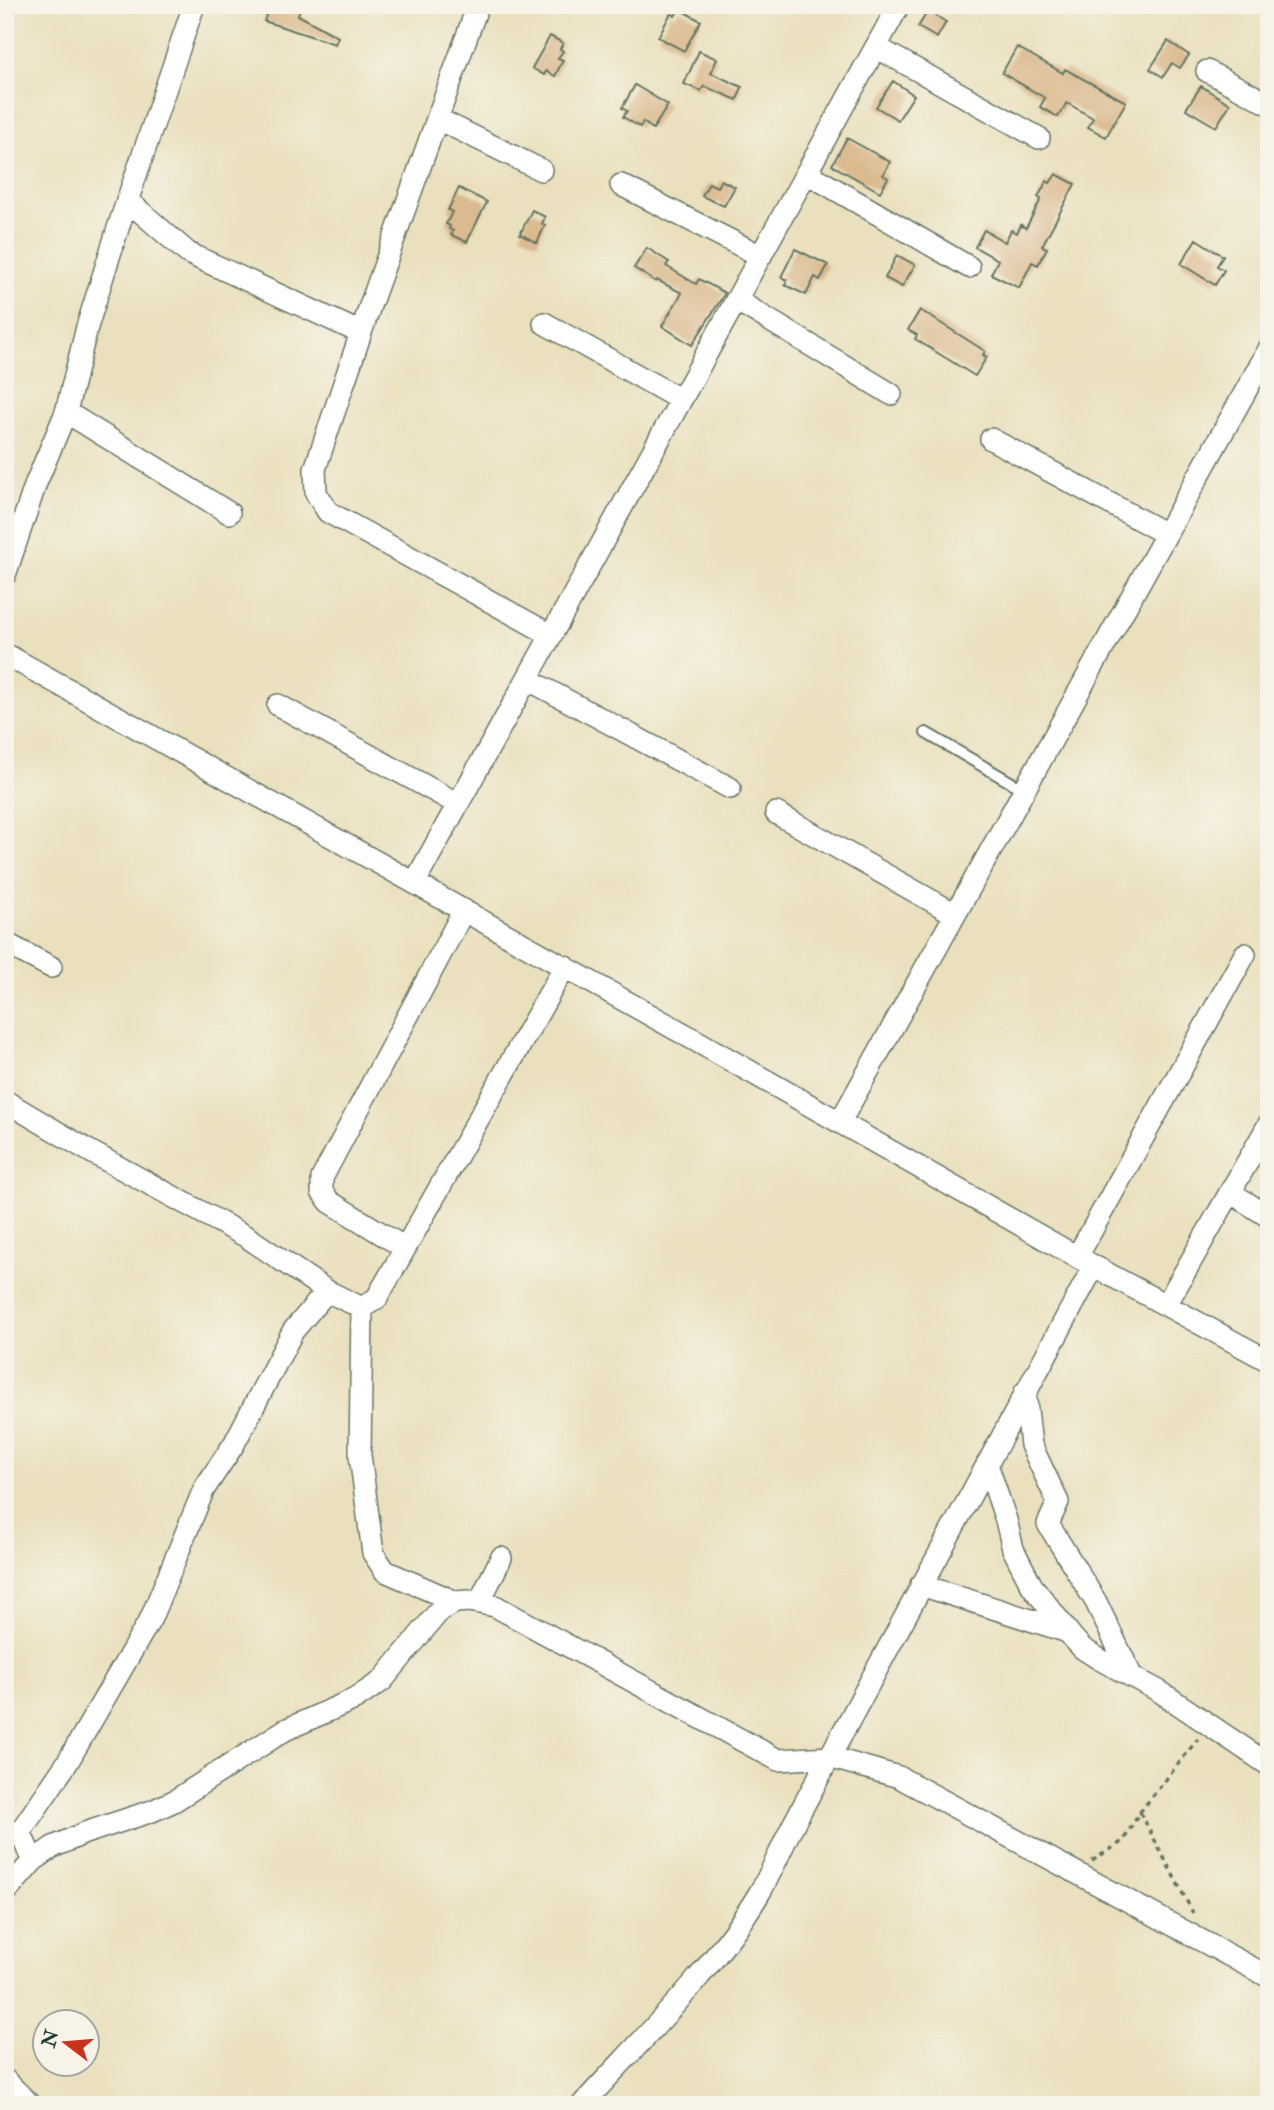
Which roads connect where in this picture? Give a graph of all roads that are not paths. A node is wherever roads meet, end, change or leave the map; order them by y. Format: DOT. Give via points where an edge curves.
graph roads {
  1 [pos="194,5"];
  2 [pos="478,5"];
  3 [pos="900,5"];
  4 [pos="876,47"];
  5 [pos="1207,71"];
  6 [pos="1269,104"];
  7 [pos="438,119"];
  8 [pos="1039,138"];
  9 [pos="541,170"];
  10 [pos="807,173"];
  11 [pos="621,186"];
  12 [pos="127,200"];
  13 [pos="761,256"];
  14 [pos="969,267"];
  15 [pos="736,300"];
  16 [pos="544,323"];
  17 [pos="361,333"];
  18 [pos="1269,349"];
  19 [pos="891,394"];
  20 [pos="681,400"];
  21 [pos="66,412"];
  22 [pos="991,439"];
  23 [pos="229,513"];
  24 [pos="1166,534"];
  25 [pos="5,575"];
  26 [pos="551,635"];
  27 [pos="5,654"];
  28 [pos="527,679"];
  29 [pos="278,705"];
  30 [pos="926,733"];
  31 [pos="730,788"];
  32 [pos="1024,790"];
  33 [pos="458,804"];
  34 [pos="776,813"];
  35 [pos="415,883"];
  36 [pos="464,910"];
  37 [pos="955,914"];
  38 [pos="5,943"];
  39 [pos="1245,954"];
  40 [pos="565,966"];
  41 [pos="51,967"];
  42 [pos="5,1101"];
  43 [pos="840,1122"];
  44 [pos="1269,1124"];
  45 [pos="1230,1192"];
  46 [pos="1269,1217"];
  47 [pos="405,1248"];
  48 [pos="1085,1261"];
  49 [pos="327,1291"];
  50 [pos="1166,1306"];
  51 [pos="362,1308"];
  52 [pos="1269,1361"];
  53 [pos="1026,1392"];
  54 [pos="986,1464"];
  55 [pos="500,1558"];
  56 [pos="921,1585"];
  57 [pos="456,1602"];
  58 [pos="479,1603"];
  59 [pos="1068,1632"];
  60 [pos="1132,1676"];
  61 [pos="830,1757"];
  62 [pos="1269,1765"];
  63 [pos="33,1861"];
  64 [pos="5,1893"];
  65 [pos="1269,1977"];
  66 [pos="5,2080"];
  67 [pos="30,2105"];
  68 [pos="582,2105"];
  1 -- 12 [label="street"];
  2 -- 7 [label="street"];
  3 -- 4 [label="street"];
  4 -- 8 [label="street"];
  4 -- 10 [label="street"];
  5 -- 6 [label="street"];
  7 -- 9 [label="street"];
  7 -- 17 [label="street"];
  10 -- 13 [label="street"];
  10 -- 14 [label="street"];
  11 -- 13 [label="street"];
  12 -- 17 [label="street" via="188,253"];
  12 -- 21 [label="street"];
  13 -- 15 [label="street"];
  15 -- 19 [label="street"];
  15 -- 20 [label="street"];
  16 -- 20 [label="street"];
  17 -- 26 [label="street" via="315,470 316,493 328,512"];
  18 -- 24 [label="street"];
  20 -- 26 [label="street"];
  21 -- 23 [label="street"];
  21 -- 25 [label="street"];
  22 -- 24 [label="street"];
  24 -- 32 [label="street"];
  26 -- 28 [label="street"];
  27 -- 35 [label="street"];
  28 -- 31 [label="street"];
  28 -- 33 [label="street"];
  29 -- 33 [label="street"];
  30 -- 32 [label="lane"];
  32 -- 37 [label="street"];
  33 -- 35 [label="street"];
  34 -- 37 [label="street"];
  35 -- 36 [label="street"];
  36 -- 40 [label="street"];
  36 -- 47 [label="street" via="322,1178 330,1202"];
  37 -- 43 [label="street"];
  38 -- 41 [label="street"];
  39 -- 48 [label="street"];
  40 -- 43 [label="street"];
  40 -- 47 [label="street"];
  42 -- 49 [label="street" via="247,1237"];
  43 -- 48 [label="street"];
  44 -- 45 [label="street"];
  45 -- 46 [label="street"];
  45 -- 50 [label="street"];
  47 -- 51 [label="street" via="377,1298"];
  48 -- 50 [label="street"];
  48 -- 53 [label="street"];
  49 -- 51 [label="street"];
  49 -- 63 [label="street" via="293,1331 234,1444 204,1489 150,1618 67,1763 20,1832"];
  50 -- 52 [label="street"];
  51 -- 57 [label="street" via="360,1455 373,1553 386,1571"];
  53 -- 54 [label="street"];
  53 -- 60 [label="street" via="1031,1445 1058,1502 1048,1524 1096,1602"];
  54 -- 56 [label="street"];
  54 -- 59 [label="street" via="1013,1549 1032,1586"];
  55 -- 58 [label="street"];
  56 -- 59 [label="street"];
  56 -- 61 [label="street"];
  57 -- 58 [label="street"];
  57 -- 63 [label="street" via="440,1610 382,1681 355,1699 285,1730 174,1801 85,1833"];
  58 -- 61 [label="street" via="495,1606 778,1760"];
  59 -- 60 [label="street" via="1082,1648"];
  60 -- 62 [label="street"];
  61 -- 65 [label="street" via="899,1777"];
  61 -- 68 [label="street" via="760,1892 726,1941"];
  63 -- 64 [label="street"];
  66 -- 67 [label="street"];
}
